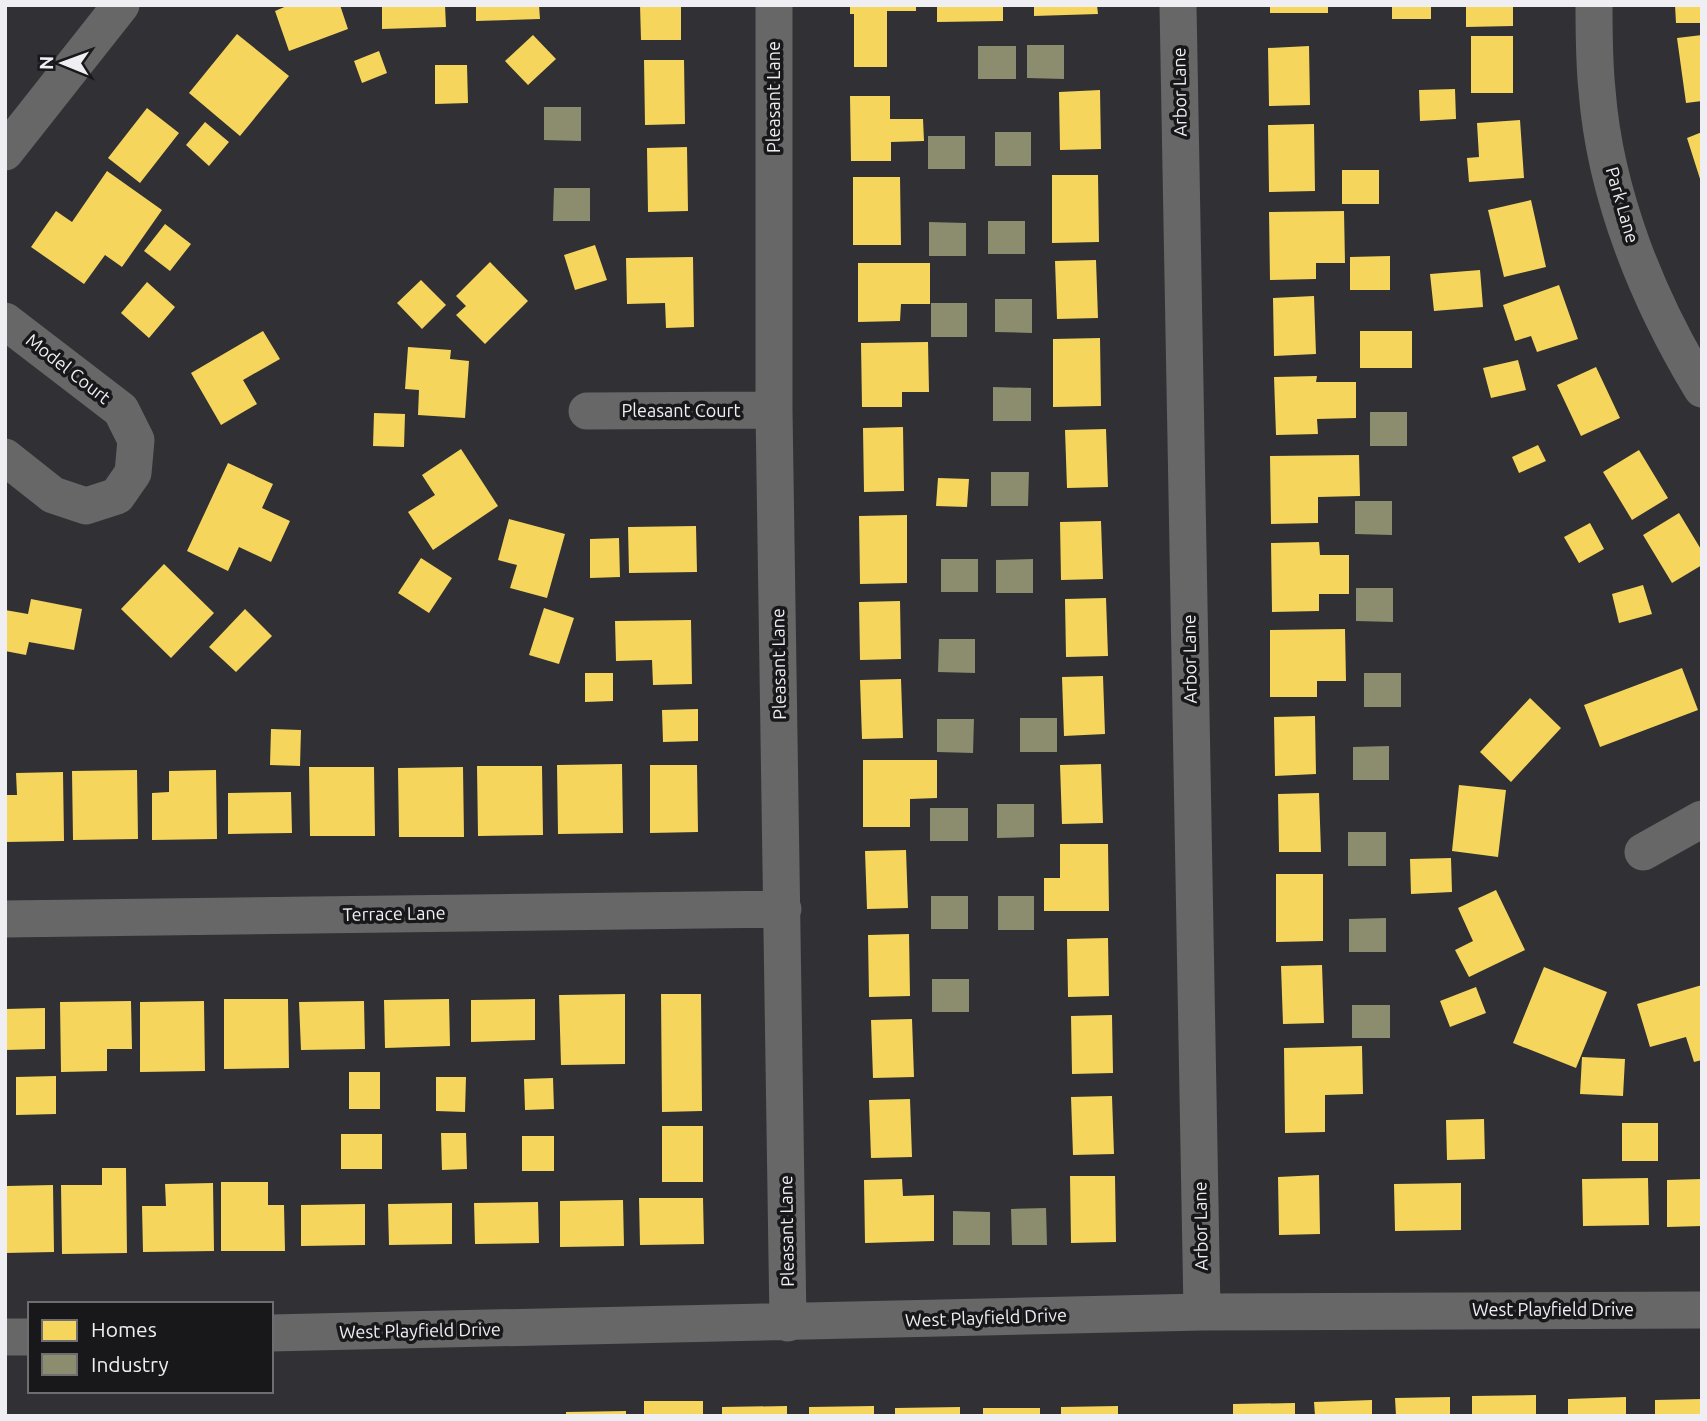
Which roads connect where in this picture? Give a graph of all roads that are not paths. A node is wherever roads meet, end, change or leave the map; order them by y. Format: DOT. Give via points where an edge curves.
graph roads {
  1 [pos="121,5"];
  2 [pos="774,5"];
  3 [pos="1178,5"];
  4 [pos="1594,5"];
  5 [pos="5,152"];
  6 [pos="5,321"];
  7 [pos="1702,390"];
  8 [pos="774,410"];
  9 [pos="587,411"];
  10 [pos="5,457"];
  11 [pos="1702,819"];
  12 [pos="1643,852"];
  13 [pos="783,909"];
  14 [pos="5,919"];
  15 [pos="1702,1310"];
  16 [pos="1202,1312"];
  17 [pos="788,1323"];
  18 [pos="273,1334"];
  19 [pos="5,1337"];
  20 [pos="28,1337"];
  1 -- 5 [label="street"];
  2 -- 8 [label="street, Pleasant Lane"];
  3 -- 16 [label="street, Arbor Lane"];
  4 -- 7 [label="street, Park Lane" via="1597,92 1619,203 1658,308"];
  6 -- 10 [label="street, Model Court" via="121,410 136,440 133,473 117,496 86,506 53,495"];
  8 -- 9 [label="street, Pleasant Court"];
  8 -- 13 [label="street, Pleasant Lane"];
  11 -- 12 [label="street"];
  13 -- 14 [label="street, Terrace Lane"];
  13 -- 17 [label="street, Pleasant Lane"];
  15 -- 16 [label="street, West Playfield Drive"];
  16 -- 17 [label="street, West Playfield Drive"];
  17 -- 18 [label="street, West Playfield Drive"];
  19 -- 20 [label="street"];
}
